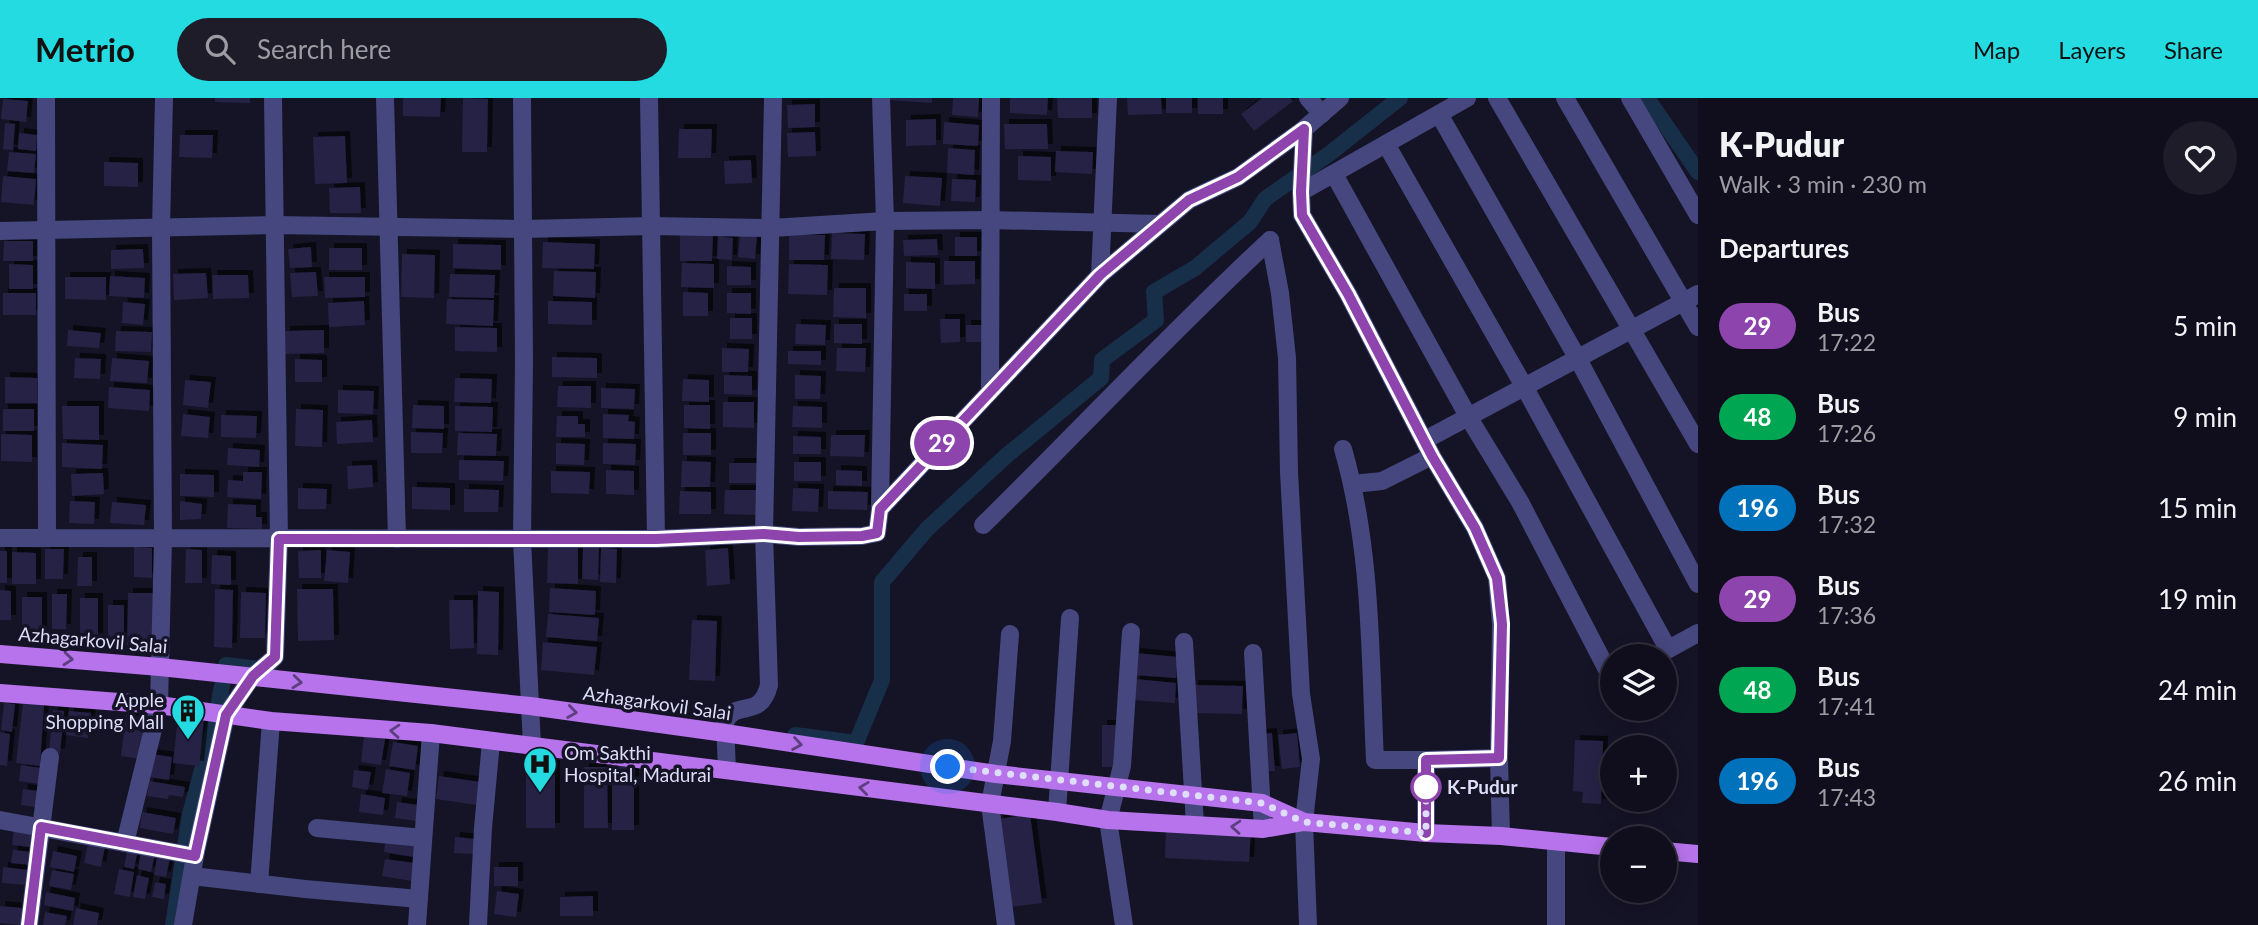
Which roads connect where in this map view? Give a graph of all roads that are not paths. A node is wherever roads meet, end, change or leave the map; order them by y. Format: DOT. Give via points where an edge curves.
graph roads {
  1 [pos="46,98"];
  2 [pos="164,98"];
  3 [pos="272,98"];
  4 [pos="386,98"];
  5 [pos="522,98"];
  6 [pos="649,98"];
  7 [pos="773,98"];
  8 [pos="881,98"];
  9 [pos="991,98"];
  10 [pos="1108,98"];
  11 [pos="1308,98"];
  12 [pos="1340,98"];
  13 [pos="1467,98"];
  14 [pos="1497,98"];
  15 [pos="1565,98"];
  16 [pos="1630,98"];
  17 [pos="1322,114"];
  18 [pos="1439,114"];
  19 [pos="1304,129"];
  20 [pos="1386,144"];
  21 [pos="1334,174"];
  22 [pos="1302,178"];
  23 [pos="1698,215"];
  24 [pos="991,220"];
  25 [pos="885,221"];
  26 [pos="1103,223"];
  27 [pos="1160,224"];
  28 [pos="274,225"];
  29 [pos="652,226"];
  30 [pos="389,227"];
  31 [pos="161,228"];
  32 [pos="771,228"];
  33 [pos="523,229"];
  34 [pos="46,230"];
  35 [pos="0,231"];
  36 [pos="1100,275"];
  37 [pos="1691,298"];
  38 [pos="1698,327"];
  39 [pos="1631,330"];
  40 [pos="1578,359"];
  41 [pos="1525,388"];
  42 [pos="990,392"];
  43 [pos="1469,418"];
  44 [pos="1698,444"];
  45 [pos="1429,448"];
  46 [pos="1343,449"];
  47 [pos="1353,484"];
  48 [pos="880,509"];
  49 [pos="983,525"];
  50 [pos="764,534"];
  51 [pos="0,538"];
  52 [pos="47,538"];
  53 [pos="163,539"];
  54 [pos="279,539"];
  55 [pos="397,539"];
  56 [pos="656,539"];
  57 [pos="522,540"];
  58 [pos="1698,584"];
  59 [pos="1070,618"];
  60 [pos="1131,632"];
  61 [pos="1698,632"];
  62 [pos="1010,634"];
  63 [pos="1184,642"];
  64 [pos="1657,644"];
  65 [pos="1677,644"];
  66 [pos="1253,653"];
  67 [pos="0,654"];
  68 [pos="1600,656"];
  69 [pos="160,667"];
  70 [pos="252,676"];
  71 [pos="0,693"];
  72 [pos="530,702"];
  73 [pos="159,705"];
  74 [pos="219,714"];
  75 [pos="271,721"];
  76 [pos="725,727"];
  77 [pos="431,733"];
  78 [pos="491,742"];
  79 [pos="532,746"];
  80 [pos="50,757"];
  81 [pos="1499,758"];
  82 [pos="900,760"];
  83 [pos="1426,760"];
  84 [pos="727,770"];
  85 [pos="996,774"];
  86 [pos="1059,780"];
  87 [pos="1116,788"];
  88 [pos="893,791"];
  89 [pos="1193,796"];
  90 [pos="1262,803"];
  91 [pos="990,804"];
  92 [pos="1057,811"];
  93 [pos="0,820"];
  94 [pos="1108,820"];
  95 [pos="1304,822"];
  96 [pos="1195,824"];
  97 [pos="41,827"];
  98 [pos="317,828"];
  99 [pos="1263,829"];
  100 [pos="1426,833"];
  101 [pos="1501,836"];
  102 [pos="423,838"];
  103 [pos="1556,842"];
  104 [pos="125,843"];
  105 [pos="1600,846"];
  106 [pos="1677,852"];
  107 [pos="1698,854"];
  108 [pos="188,855"];
  109 [pos="192,876"];
  110 [pos="259,884"];
  111 [pos="419,899"];
  112 [pos="29,925"];
  113 [pos="183,925"];
  114 [pos="417,925"];
  115 [pos="478,925"];
  116 [pos="1006,925"];
  117 [pos="1124,925"];
  118 [pos="1308,925"];
  119 [pos="1556,925"];
  1 -- 34 [label="street"];
  2 -- 31 [label="street"];
  3 -- 28 [label="street"];
  4 -- 30 [label="street"];
  5 -- 33 [label="street"];
  6 -- 29 [label="street"];
  7 -- 32 [label="street"];
  8 -- 25 [label="street"];
  9 -- 24 [label="street"];
  10 -- 26 [label="street"];
  11 -- 17 [label="street"];
  12 -- 17 [label="street"];
  13 -- 18 [label="street"];
  14 -- 39 [label="street"];
  15 -- 37 [label="street"];
  16 -- 23 [label="street"];
  17 -- 19 [label="street"];
  18 -- 20 [label="street"];
  18 -- 40 [label="street"];
  19 -- 22 [label="street"];
  19 -- 27 [label="street" via="1238,177 1189,200"];
  20 -- 21 [label="street"];
  20 -- 41 [label="street"];
  21 -- 22 [label="street"];
  21 -- 43 [label="street"];
  22 -- 45 [label="street" via="1302,215"];
  24 -- 25 [label="street"];
  24 -- 26 [label="street"];
  24 -- 42 [label="street"];
  25 -- 32 [label="street"];
  25 -- 48 [label="street"];
  26 -- 27 [label="street"];
  26 -- 36 [label="street"];
  27 -- 36 [label="street"];
  28 -- 30 [label="street"];
  28 -- 31 [label="street"];
  28 -- 54 [label="street"];
  29 -- 32 [label="street"];
  29 -- 33 [label="street"];
  29 -- 56 [label="street"];
  30 -- 33 [label="street"];
  30 -- 55 [label="street"];
  31 -- 34 [label="street"];
  31 -- 53 [label="street"];
  32 -- 50 [label="street"];
  33 -- 57 [label="street"];
  34 -- 35 [label="street"];
  34 -- 52 [label="street"];
  36 -- 42 [label="street"];
  37 -- 38 [label="street"];
  37 -- 39 [label="street"];
  39 -- 40 [label="street"];
  39 -- 44 [label="street"];
  40 -- 41 [label="street"];
  40 -- 58 [label="street"];
  41 -- 43 [label="street"];
  41 -- 64 [label="street"];
  42 -- 48 [label="street"];
  43 -- 45 [label="street"];
  43 -- 68 [label="street" via="1520,502"];
  45 -- 47 [label="street" via="1381,481"];
  45 -- 81 [label="street" via="1475,528 1497,578 1502,624"];
  46 -- 47 [label="street"];
  47 -- 83 [label="street" via="1368,595 1375,760"];
  48 -- 50 [label="street" via="877,533"];
  49 -- 95 [label="street" via="1269,240 1287,358 1301,694 1311,759"];
  50 -- 56 [label="street"];
  50 -- 76 [label="street" via="769,685 765,699 755,707 733,711"];
  51 -- 52 [label="street"];
  52 -- 53 [label="street"];
  53 -- 54 [label="street"];
  53 -- 69 [label="street"];
  54 -- 55 [label="street"];
  54 -- 70 [label="street" via="275,657"];
  55 -- 57 [label="street"];
  56 -- 57 [label="street"];
  57 -- 72 [label="street"];
  59 -- 86 [label="street"];
  60 -- 87 [label="street" via="1122,766"];
  61 -- 65 [label="street"];
  62 -- 85 [label="street"];
  63 -- 89 [label="street"];
  66 -- 90 [label="street"];
  67 -- 69 [label="main road, Azhagarkovil Salai, one-way"];
  69 -- 70 [label="main road, Azhagarkovil Salai"];
  69 -- 73 [label="street"];
  70 -- 72 [label="main road, Azhagarkovil Salai, one-way"];
  70 -- 74 [label="street"];
  71 -- 73 [label="main road, Azhagarkovil Salai"];
  72 -- 76 [label="main road, Azhagarkovil Salai, one-way"];
  72 -- 79 [label="street"];
  73 -- 74 [label="main road, Azhagarkovil Salai"];
  73 -- 104 [label="street"];
  74 -- 75 [label="main road, Azhagarkovil Salai"];
  74 -- 108 [label="street"];
  77 -- 75 [label="main road, Azhagarkovil Salai, one-way"];
  75 -- 110 [label="street"];
  76 -- 82 [label="main road, Azhagarkovil Salai, one-way"];
  76 -- 84 [label="street"];
  77 -- 78 [label="main road, Azhagarkovil Salai"];
  77 -- 102 [label="street"];
  78 -- 79 [label="main road, Azhagarkovil Salai"];
  78 -- 115 [label="street"];
  79 -- 84 [label="main road, Azhagarkovil Salai"];
  80 -- 97 [label="street"];
  81 -- 83 [label="street"];
  81 -- 101 [label="street"];
  82 -- 85 [label="main road, Azhagarkovil Salai"];
  82 -- 88 [label="main road"];
  83 -- 100 [label="street"];
  88 -- 84 [label="main road, Azhagarkovil Salai, one-way"];
  85 -- 86 [label="main road, Azhagarkovil Salai"];
  85 -- 91 [label="street"];
  86 -- 87 [label="main road, Azhagarkovil Salai"];
  86 -- 92 [label="street"];
  87 -- 89 [label="main road, Azhagarkovil Salai"];
  87 -- 94 [label="street"];
  88 -- 91 [label="main road, Azhagarkovil Salai"];
  89 -- 90 [label="main road, Azhagarkovil Salai"];
  89 -- 96 [label="street"];
  90 -- 95 [label="main road, Azhagarkovil Salai"];
  90 -- 99 [label="street"];
  91 -- 92 [label="main road, Azhagarkovil Salai"];
  91 -- 116 [label="street"];
  92 -- 94 [label="main road, Azhagarkovil Salai"];
  93 -- 97 [label="street"];
  94 -- 96 [label="main road, Azhagarkovil Salai"];
  94 -- 117 [label="street"];
  95 -- 99 [label="main road, Azhagarkovil Salai"];
  95 -- 100 [label="main road, Azhagarkovil Salai"];
  95 -- 118 [label="street"];
  99 -- 96 [label="main road, Azhagarkovil Salai, one-way"];
  97 -- 104 [label="street"];
  97 -- 112 [label="street"];
  98 -- 102 [label="street"];
  100 -- 101 [label="main road, Azhagarkovil Salai"];
  101 -- 103 [label="main road, Azhagarkovil Salai"];
  102 -- 111 [label="street"];
  103 -- 105 [label="main road, Azhagarkovil Salai"];
  103 -- 119 [label="street"];
  104 -- 108 [label="street"];
  106 -- 107 [label="main road"];
  108 -- 109 [label="street"];
  109 -- 110 [label="street"];
  109 -- 113 [label="street"];
  110 -- 111 [label="street"];
  111 -- 114 [label="street"];
}
